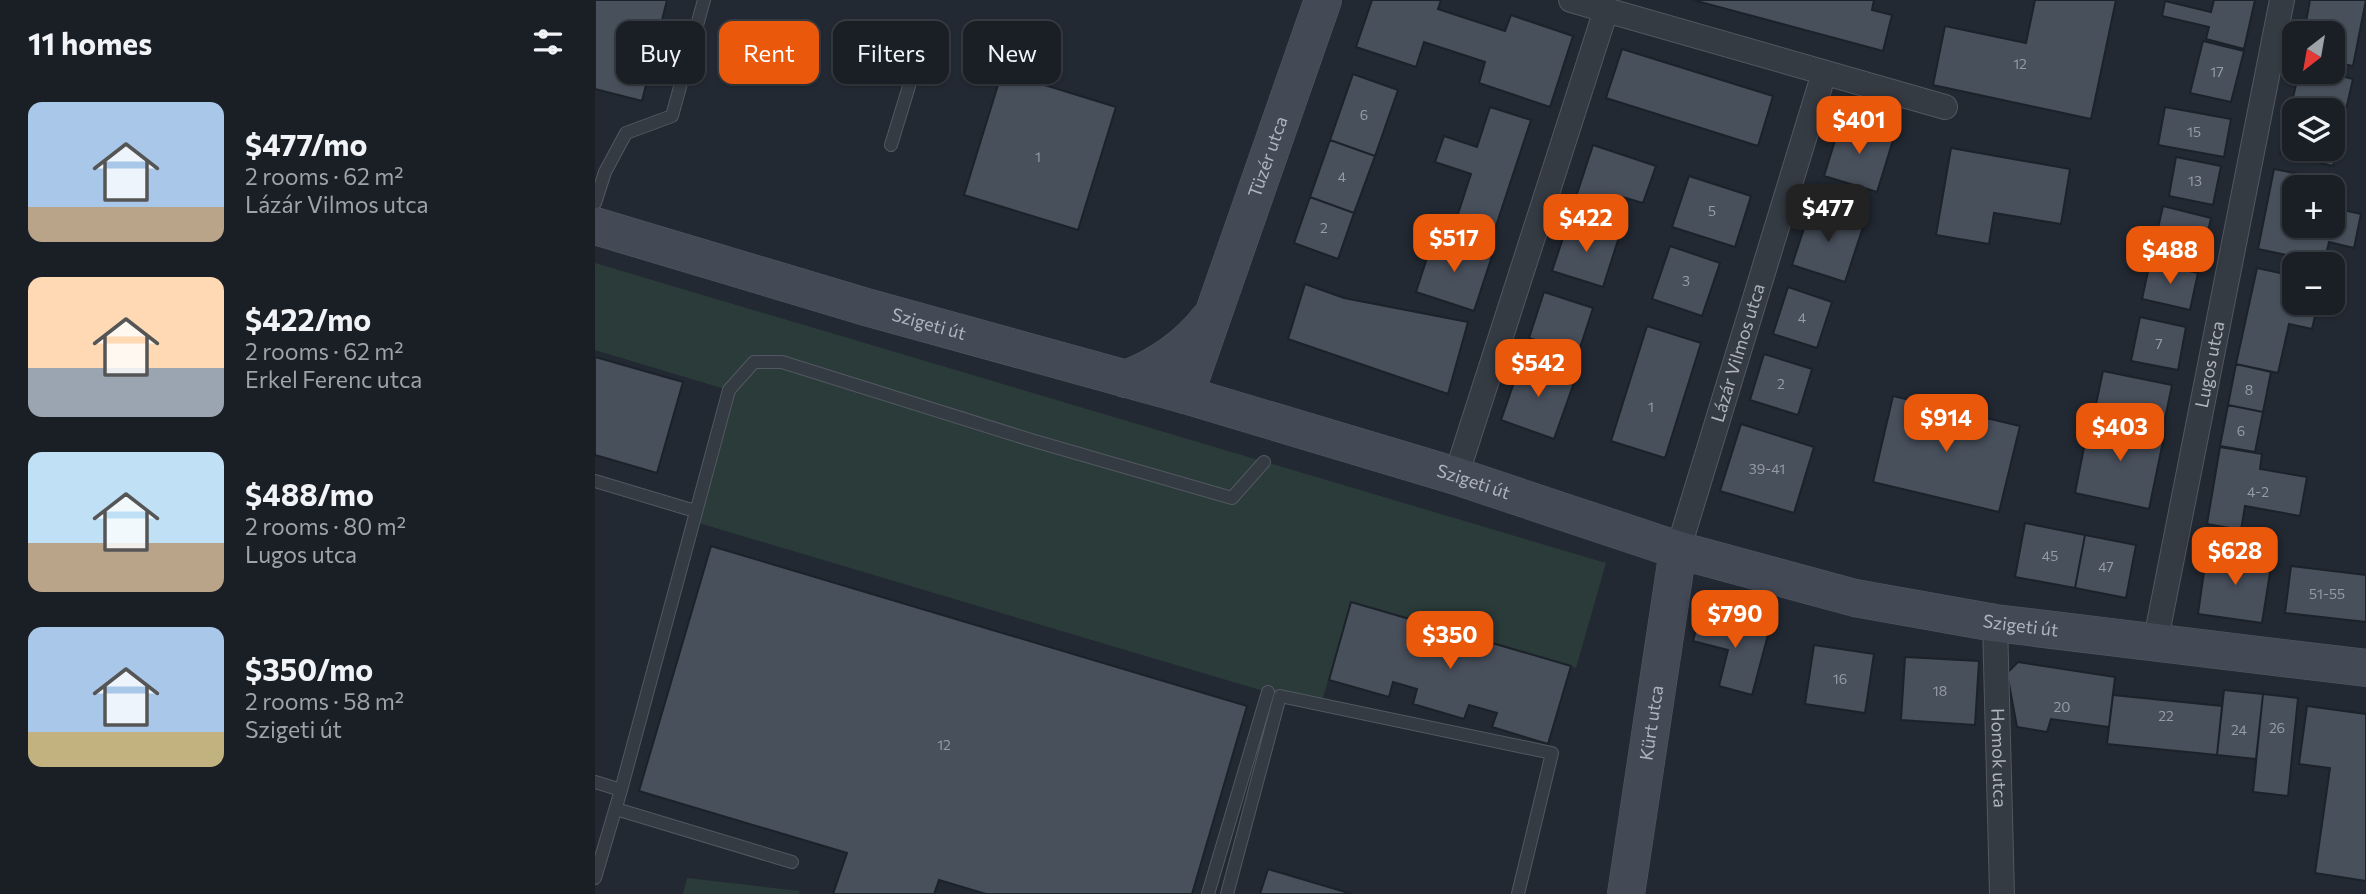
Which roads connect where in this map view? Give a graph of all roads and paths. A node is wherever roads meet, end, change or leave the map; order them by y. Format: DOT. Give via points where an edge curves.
graph roads {
  1 [pos="704,0"];
  2 [pos="1323,0"];
  3 [pos="1571,0"];
  4 [pos="2282,0"];
  5 [pos="1606,10"];
  6 [pos="1824,73"];
  7 [pos="910,84"];
  8 [pos="1945,107"];
  9 [pos="891,145"];
  10 [pos="595,203"];
  11 [pos="595,226"];
  12 [pos="1213,314"];
  13 [pos="1126,379"];
  14 [pos="1185,395"];
  15 [pos="1264,462"];
  16 [pos="1456,476"];
  17 [pos="595,481"];
  18 [pos="695,510"];
  19 [pos="1678,550"];
  20 [pos="1995,623"];
  21 [pos="2155,644"];
  22 [pos="2366,668"];
  23 [pos="1274,694"];
  24 [pos="595,782"];
  25 [pos="1225,782"];
  26 [pos="1239,787"];
  27 [pos="621,790"];
  28 [pos="616,809"];
  29 [pos="792,862"];
  30 [pos="595,878"];
  31 [pos="1208,894"];
  32 [pos="1227,894"];
  33 [pos="1518,894"];
  34 [pos="1626,894"];
  35 [pos="2003,894"];
  1 -- 10 [label="lane" via="672,116 626,133"];
  2 -- 12 [label="street, Tüzér utca"];
  3 -- 5 [label="street"];
  4 -- 21 [label="street, Lugos utca"];
  5 -- 6 [label="street"];
  5 -- 16 [label="street"];
  6 -- 8 [label="street"];
  6 -- 19 [label="street, Lázár Vilmos utca"];
  7 -- 9 [label="lane"];
  11 -- 13 [label="street, Szigeti út"];
  12 -- 13 [label="street, Tüzér utca" via="1154,368"];
  12 -- 14 [label="street, Tüzér utca"];
  13 -- 14 [label="street, Szigeti út"];
  14 -- 16 [label="street, Szigeti út"];
  15 -- 18 [label="lane" via="1232,498 782,362 754,362 729,390"];
  16 -- 19 [label="street, Szigeti út"];
  17 -- 18 [label="lane"];
  18 -- 27 [label="lane"];
  19 -- 20 [label="street, Szigeti út" via="1855,598"];
  19 -- 34 [label="street, Kürt utca"];
  20 -- 21 [label="street, Szigeti út"];
  20 -- 35 [label="street, Homok utca"];
  21 -- 22 [label="street, Szigeti út"];
  23 -- 26 [label="lane"];
  23 -- 32 [label="lane"];
  23 -- 33 [label="lane" via="1552,753"];
  24 -- 27 [label="lane"];
  25 -- 26 [label="lane"];
  26 -- 31 [label="lane"];
  27 -- 28 [label="lane"];
  28 -- 29 [label="lane"];
  28 -- 30 [label="lane"];
}
